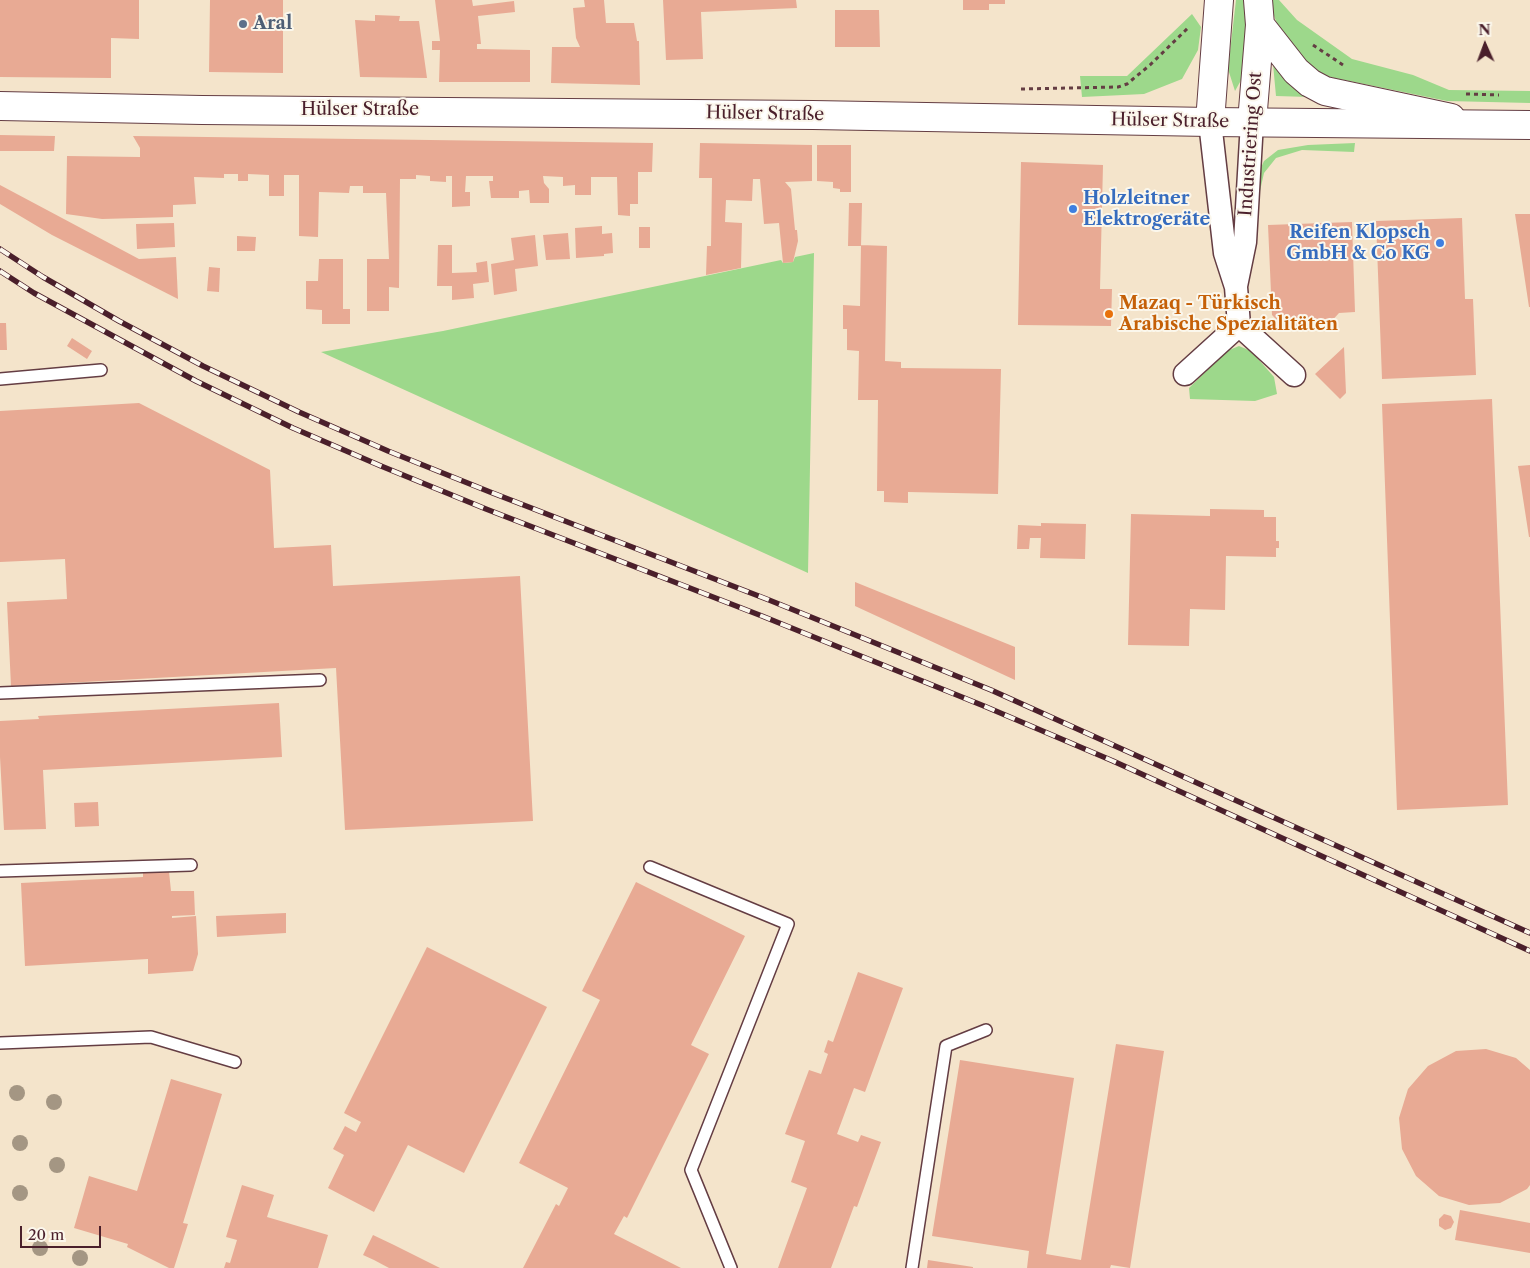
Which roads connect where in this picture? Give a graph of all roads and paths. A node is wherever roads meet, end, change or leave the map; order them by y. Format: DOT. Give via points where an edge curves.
graph roads {
  1 [pos="1220,0"];
  2 [pos="1259,12"];
  3 [pos="1196,20"];
  4 [pos="1306,40"];
  5 [pos="1350,70"];
  6 [pos="1021,89"];
  7 [pos="1464,94"];
  8 [pos="1502,95"];
  9 [pos="0,106"];
  10 [pos="1210,122"];
  11 [pos="1252,122"];
  12 [pos="1482,124"];
  13 [pos="1530,125"];
  14 [pos="1236,287"];
  15 [pos="1239,326"];
  16 [pos="101,370"];
  17 [pos="1185,374"];
  18 [pos="1294,374"];
  19 [pos="0,379"];
  20 [pos="320,680"];
  21 [pos="0,693"];
  22 [pos="192,865"];
  23 [pos="650,866"];
  24 [pos="0,871"];
  25 [pos="986,1030"];
  26 [pos="0,1043"];
  27 [pos="235,1062"];
  28 [pos="731,1268"];
  29 [pos="912,1268"];
  1 -- 10 [label="main road, Industriering Ost"];
  2 -- 11 [label="main road, Industriering Ost"];
  2 -- 12 [label="main road" via="1296,71 1310,83 1326,91"];
  3 -- 6 [label="path" via="1127,84 1118,87"];
  4 -- 5 [label="path"];
  7 -- 8 [label="path"];
  9 -- 10 [label="main road, Hülser Straße"];
  10 -- 11 [label="main road, Hülser Straße"];
  10 -- 14 [label="street, Industriering Ost" via="1225,253"];
  11 -- 12 [label="main road, Hülser Straße"];
  11 -- 14 [label="street, Industriering Ost" via="1245,242"];
  12 -- 13 [label="main road, Hülser Straße"];
  14 -- 15 [label="street, Industriering Ost"];
  15 -- 17 [label="street"];
  15 -- 18 [label="street"];
  16 -- 19 [label="lane"];
  20 -- 21 [label="lane"];
  22 -- 24 [label="lane"];
  23 -- 28 [label="lane" via="788,924 691,1170"];
  25 -- 29 [label="lane" via="946,1046"];
  26 -- 27 [label="lane" via="151,1037"];
}
